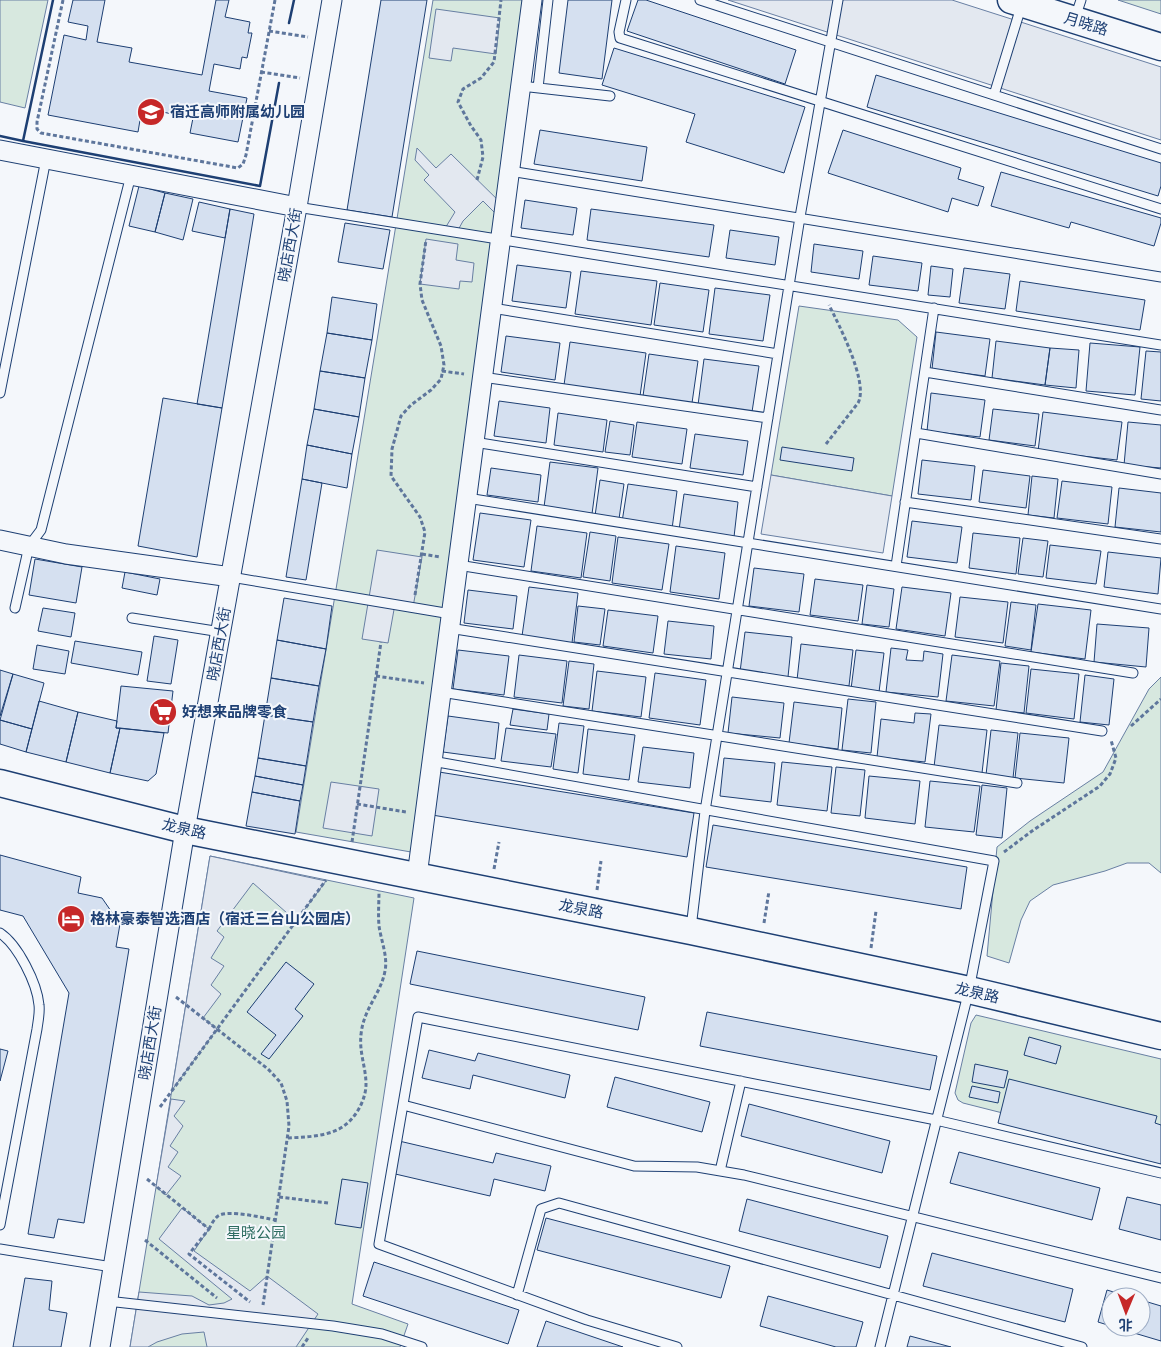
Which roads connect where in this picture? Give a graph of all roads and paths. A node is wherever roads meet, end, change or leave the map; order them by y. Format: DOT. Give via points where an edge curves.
graph roads {
  1 [pos="63,0"];
  2 [pos="275,0"];
  3 [pos="332,0"];
  4 [pos="501,0"];
  5 [pos="532,0"];
  6 [pos="548,0"];
  7 [pos="626,0"];
  8 [pos="700,0"];
  9 [pos="838,0"];
  10 [pos="1016,2"];
  11 [pos="1077,10"];
  12 [pos="269,31"];
  13 [pos="326,40"];
  14 [pos="830,42"];
  15 [pos="1161,47"];
  16 [pos="261,72"];
  17 [pos="318,80"];
  18 [pos="529,87"];
  19 [pos="994,95"];
  20 [pos="610,96"];
  21 [pos="820,102"];
  22 [pos="1161,149"];
  23 [pos="0,150"];
  24 [pos="46,159"];
  25 [pos="510,171"];
  26 [pos="131,175"];
  27 [pos="477,180"];
  28 [pos="297,207"];
  29 [pos="1161,209"];
  30 [pos="800,217"];
  31 [pos="427,227"];
  32 [pos="501,240"];
  33 [pos="1161,277"];
  34 [pos="789,285"];
  35 [pos="815,289"];
  36 [pos="492,308"];
  37 [pos="934,308"];
  38 [pos="1161,344"];
  39 [pos="778,354"];
  40 [pos="924,372"];
  41 [pos="482,377"];
  42 [pos="0,393"];
  43 [pos="1161,410"];
  44 [pos="768,418"];
  45 [pos="916,433"];
  46 [pos="474,442"];
  47 [pos="826,444"];
  48 [pos="1161,474"];
  49 [pos="757,487"];
  50 [pos="466,498"];
  51 [pos="905,502"];
  52 [pos="0,540"];
  53 [pos="1161,540"];
  54 [pos="748,542"];
  55 [pos="29,546"];
  56 [pos="458,565"];
  57 [pos="896,566"];
  58 [pos="231,577"];
  59 [pos="413,607"];
  60 [pos="15,608"];
  61 [pos="1161,609"];
  62 [pos="737,610"];
  63 [pos="132,618"];
  64 [pos="450,621"];
  65 [pos="221,632"];
  66 [pos="381,642"];
  67 [pos="727,672"];
  68 [pos="1133,673"];
  69 [pos="376,676"];
  70 [pos="441,689"];
  71 [pos="1161,699"];
  72 [pos="1131,726"];
  73 [pos="1102,731"];
  74 [pos="717,736"];
  75 [pos="432,761"];
  76 [pos="0,783"];
  77 [pos="1017,783"];
  78 [pos="357,804"];
  79 [pos="705,810"];
  80 [pos="425,815"];
  81 [pos="185,830"];
  82 [pos="343,861"];
  83 [pos="601,861"];
  84 [pos="994,861"];
  85 [pos="379,869"];
  86 [pos="416,876"];
  87 [pos="769,891"];
  88 [pos="876,911"];
  89 [pos="593,912"];
  90 [pos="691,931"];
  91 [pos="0,933"];
  92 [pos="760,946"];
  93 [pos="868,969"];
  94 [pos="160,983"];
  95 [pos="969,990"];
  96 [pos="217,1029"];
  97 [pos="1161,1036"];
  98 [pos="741,1081"];
  99 [pos="403,1105"];
  100 [pos="157,1111"];
  101 [pos="936,1120"];
  102 [pos="288,1138"];
  103 [pos="129,1166"];
  104 [pos="720,1171"];
  105 [pos="1161,1172"];
  106 [pos="279,1197"];
  107 [pos="328,1203"];
  108 [pos="911,1217"];
  109 [pos="276,1220"];
  110 [pos="0,1225"];
  111 [pos="209,1229"];
  112 [pos="145,1240"];
  113 [pos="0,1248"];
  114 [pos="112,1267"];
  115 [pos="1161,1278"];
  116 [pos="517,1295"];
  117 [pos="893,1295"];
  118 [pos="107,1301"];
  119 [pos="224,1303"];
  120 [pos="262,1315"];
  121 [pos="100,1347"];
  122 [pos="422,1347"];
  123 [pos="676,1347"];
  124 [pos="880,1347"];
  125 [pos="1082,1347"];
  1 -- 16 [label="path" via="37,122 36,129 41,133 238,168 246,155"];
  2 -- 12 [label="path"];
  3 -- 13 [label="street, 晓店西大街"];
  4 -- 27 [label="path" via="494,62 481,78 463,89 458,102 470,126 482,140 483,157"];
  5 -- 18 [label="street"];
  6 -- 18 [label="lane"];
  7 -- 21 [label="lane" via="620,38"];
  8 -- 14 [label="lane"];
  9 -- 14 [label="lane"];
  10 -- 11 [label="street, 月晓路"];
  10 -- 19 [label="lane"];
  11 -- 15 [label="street, 月晓路"];
  12 -- 13 [label="path"];
  12 -- 16 [label="path"];
  13 -- 17 [label="street, 晓店西大街"];
  14 -- 19 [label="lane"];
  14 -- 21 [label="lane"];
  16 -- 17 [label="path"];
  17 -- 28 [label="street, 晓店西大街"];
  18 -- 20 [label="lane"];
  18 -- 25 [label="street"];
  19 -- 22 [label="lane"];
  21 -- 29 [label="lane"];
  21 -- 30 [label="lane"];
  23 -- 24 [label="street"];
  24 -- 26 [label="street"];
  24 -- 42 [label="lane"];
  25 -- 30 [label="lane"];
  25 -- 32 [label="street"];
  26 -- 28 [label="street"];
  26 -- 55 [label="lane" via="41,530"];
  28 -- 31 [label="lane"];
  28 -- 58 [label="street, 晓店西大街"];
  30 -- 33 [label="lane"];
  30 -- 34 [label="lane"];
  31 -- 32 [label="lane"];
  31 -- 59 [label="path" via="420,284 422,300 442,346 444,365 441,379 401,416 392,449 391,476 420,517 425,532"];
  32 -- 34 [label="lane"];
  32 -- 36 [label="street"];
  34 -- 35 [label="lane"];
  34 -- 39 [label="lane"];
  35 -- 37 [label="lane"];
  35 -- 47 [label="path" via="826,300 837,321 862,390 861,398"];
  36 -- 39 [label="lane"];
  36 -- 41 [label="street"];
  37 -- 38 [label="lane"];
  37 -- 40 [label="lane"];
  39 -- 44 [label="lane"];
  40 -- 43 [label="lane"];
  40 -- 45 [label="lane"];
  41 -- 44 [label="lane"];
  41 -- 46 [label="street"];
  44 -- 49 [label="lane"];
  45 -- 48 [label="lane"];
  45 -- 51 [label="lane"];
  46 -- 49 [label="lane"];
  46 -- 50 [label="street"];
  49 -- 54 [label="lane"];
  50 -- 54 [label="lane"];
  50 -- 56 [label="street"];
  51 -- 53 [label="lane"];
  51 -- 57 [label="lane"];
  52 -- 55 [label="street"];
  54 -- 57 [label="lane"];
  54 -- 62 [label="lane"];
  55 -- 58 [label="street"];
  55 -- 60 [label="lane"];
  56 -- 62 [label="lane"];
  56 -- 64 [label="street"];
  57 -- 61 [label="lane"];
  58 -- 59 [label="lane"];
  58 -- 65 [label="street, 晓店西大街"];
  59 -- 64 [label="lane"];
  62 -- 67 [label="lane"];
  62 -- 68 [label="lane"];
  63 -- 65 [label="lane"];
  64 -- 67 [label="lane"];
  64 -- 70 [label="street"];
  65 -- 81 [label="street, 晓店西大街"];
  66 -- 69 [label="path"];
  67 -- 73 [label="lane"];
  67 -- 74 [label="lane"];
  69 -- 70 [label="path"];
  69 -- 78 [label="path"];
  70 -- 74 [label="lane"];
  70 -- 75 [label="street"];
  71 -- 72 [label="path"];
  73 -- 84 [label="path" via="1110,737 1116,758 1110,774 1100,786 1032,831"];
  74 -- 77 [label="lane"];
  74 -- 79 [label="lane"];
  75 -- 79 [label="lane"];
  75 -- 80 [label="street"];
  76 -- 81 [label="street, 龙泉路"];
  78 -- 80 [label="path"];
  78 -- 82 [label="path"];
  79 -- 84 [label="lane"];
  79 -- 90 [label="lane"];
  80 -- 86 [label="street"];
  81 -- 82 [label="street, 龙泉路"];
  81 -- 94 [label="street, 晓店西大街"];
  82 -- 85 [label="street, 龙泉路"];
  82 -- 96 [label="path"];
  83 -- 89 [label="path"];
  84 -- 95 [label="lane"];
  85 -- 86 [label="street, 龙泉路"];
  85 -- 102 [label="path" via="379,924 386,968 383,982 365,1014 361,1034 366,1083 364,1102 338,1130"];
  86 -- 89 [label="street, 龙泉路"];
  87 -- 92 [label="path"];
  88 -- 93 [label="path"];
  89 -- 90 [label="street, 龙泉路"];
  90 -- 92 [label="street, 龙泉路"];
  91 -- 110 [label="lane" via="22,959 39,1005"];
  92 -- 93 [label="street, 龙泉路"];
  93 -- 95 [label="street, 龙泉路"];
  94 -- 96 [label="path"];
  94 -- 103 [label="street, 晓店西大街"];
  95 -- 97 [label="street, 龙泉路"];
  95 -- 101 [label="lane"];
  96 -- 100 [label="path"];
  96 -- 102 [label="path" via="281,1083 287,1101"];
  98 -- 99 [label="lane" via="418,1017"];
  98 -- 101 [label="lane"];
  98 -- 104 [label="lane"];
  99 -- 104 [label="lane" via="634,1166 697,1167"];
  99 -- 116 [label="lane" via="379,1244"];
  101 -- 105 [label="lane"];
  101 -- 108 [label="lane"];
  102 -- 106 [label="path"];
  103 -- 111 [label="path"];
  103 -- 114 [label="street, 晓店西大街"];
  104 -- 108 [label="lane"];
  106 -- 107 [label="path"];
  106 -- 109 [label="path"];
  108 -- 115 [label="lane"];
  108 -- 117 [label="lane"];
  109 -- 111 [label="path" via="222,1214 216,1217"];
  109 -- 120 [label="path"];
  111 -- 120 [label="path" via="190,1254"];
  112 -- 119 [label="path"];
  113 -- 114 [label="lane"];
  114 -- 118 [label="street, 晓店西大街"];
  116 -- 117 [label="lane" via="541,1209 559,1204"];
  116 -- 123 [label="lane"];
  117 -- 124 [label="lane"];
  117 -- 125 [label="lane"];
  118 -- 120 [label="lane"];
  118 -- 121 [label="street, 晓店西大街"];
  120 -- 122 [label="lane" via="382,1334"];
}
